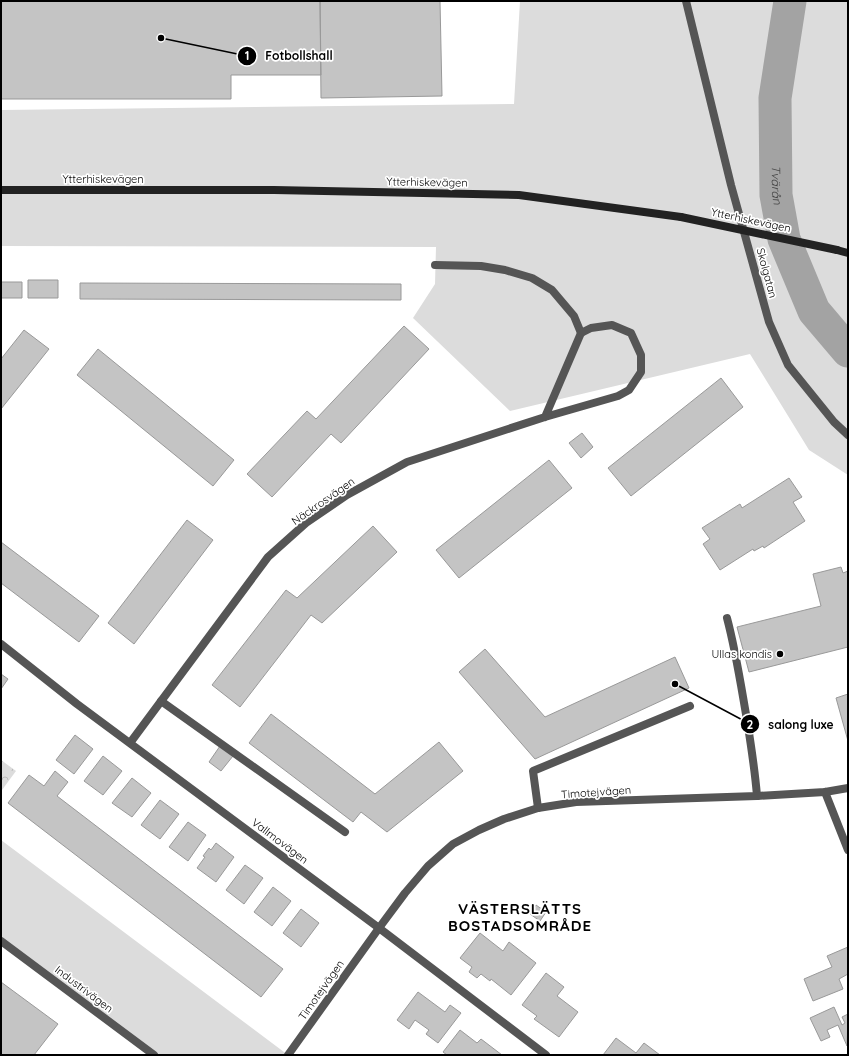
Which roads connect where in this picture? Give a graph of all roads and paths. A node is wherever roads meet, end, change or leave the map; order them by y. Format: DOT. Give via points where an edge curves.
graph roads {
  1 [pos="686,1"];
  2 [pos="1,190"];
  3 [pos="848,254"];
  4 [pos="436,265"];
  5 [pos="581,333"];
  6 [pos="545,417"];
  7 [pos="848,435"];
  8 [pos="727,618"];
  9 [pos="1,644"];
  10 [pos="161,701"];
  11 [pos="690,706"];
  12 [pos="130,742"];
  13 [pos="848,788"];
  14 [pos="825,792"];
  15 [pos="757,796"];
  16 [pos="538,808"];
  17 [pos="345,832"];
  18 [pos="848,850"];
  19 [pos="379,928"];
  20 [pos="1,941"];
  21 [pos="154,1055"];
  22 [pos="288,1055"];
  23 [pos="546,1055"];
  1 -- 7 [label="street, Skolgatan" via="731,185 769,322 788,365 834,422"];
  2 -- 3 [label="main road, Ytterhiskevägen, bridge" via="266,190 519,195 681,217"];
  4 -- 5 [label="street" via="481,266 532,278 552,290 574,316"];
  5 -- 6 [label="street"];
  5 -- 6 [label="street, Näckrosvägen" via="591,328 612,325 631,333 641,355 641,372 629,390 618,396"];
  6 -- 10 [label="street, Näckrosvägen" via="407,462 347,495 306,523 268,557"];
  8 -- 15 [label="street" via="741,681"];
  9 -- 12 [label="street, Vallmovägen"];
  10 -- 12 [label="street, Näckrosvägen"];
  10 -- 17 [label="street"];
  11 -- 16 [label="street" via="532,771"];
  12 -- 19 [label="street, Vallmovägen"];
  13 -- 14 [label="street, Timotejvägen"];
  14 -- 15 [label="street, Timotejvägen"];
  14 -- 18 [label="street"];
  15 -- 16 [label="street, Timotejvägen" via="576,802"];
  16 -- 19 [label="street, Timotejvägen" via="504,819 453,844 428,866"];
  19 -- 22 [label="street, Timotejvägen"];
  19 -- 23 [label="street, Vallmovägen"];
  20 -- 21 [label="street, Industrivägen"];
}
